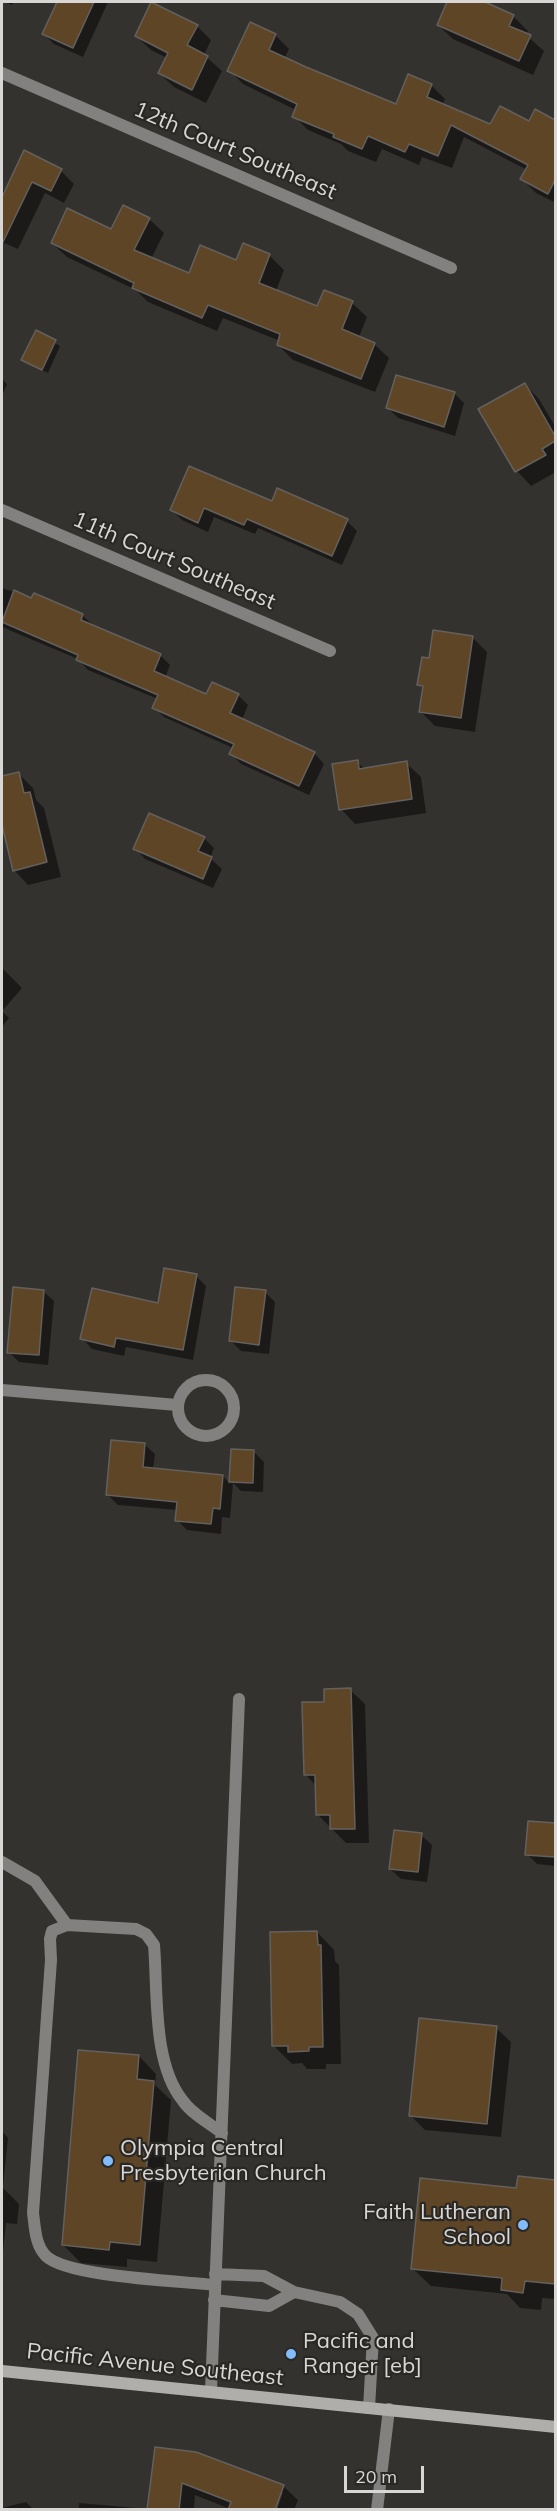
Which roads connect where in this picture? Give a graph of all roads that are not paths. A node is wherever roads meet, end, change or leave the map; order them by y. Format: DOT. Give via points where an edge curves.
graph roads {
  1 [pos="2,73"];
  2 [pos="452,268"];
  3 [pos="2,510"];
  4 [pos="330,651"];
  5 [pos="2,1390"];
  6 [pos="177,1405"];
  7 [pos="239,1699"];
  8 [pos="2,1862"];
  9 [pos="67,1925"];
  10 [pos="222,2133"];
  11 [pos="215,2280"];
  12 [pos="294,2292"];
  13 [pos="214,2301"];
  14 [pos="2,2371"];
  15 [pos="211,2391"];
  16 [pos="369,2408"];
  17 [pos="389,2409"];
  18 [pos="555,2427"];
  19 [pos="377,2510"];
  1 -- 2 [label="street, 12th Court Southeast"];
  3 -- 4 [label="street, 11th Court Southeast"];
  5 -- 6 [label="street"];
  6 -- 6 [label="street" via="182,1392 192,1383 205,1380 224,1387 234,1405 225,1430 213,1436 199,1436 187,1430 179,1419"];
  7 -- 10 [label="street"];
  8 -- 9 [label="street" via="35,1881"];
  9 -- 10 [label="street" via="136,1929 150,1938 154,1945 160,2041 169,2074 184,2104"];
  9 -- 11 [label="street" via="52,1932 50,1939 33,2213 38,2243 44,2255 62,2266 86,2272"];
  10 -- 11 [label="street"];
  11 -- 12 [label="street" via="264,2276"];
  11 -- 13 [label="street"];
  12 -- 13 [label="street" via="269,2306"];
  12 -- 16 [label="street" via="340,2302 358,2314 373,2338"];
  13 -- 15 [label="street"];
  14 -- 15 [label="main road, Pacific Avenue Southeast"];
  15 -- 16 [label="main road, Pacific Avenue Southeast"];
  16 -- 17 [label="main road, Pacific Avenue Southeast"];
  17 -- 18 [label="main road, Pacific Avenue Southeast"];
  17 -- 19 [label="street"];
}
